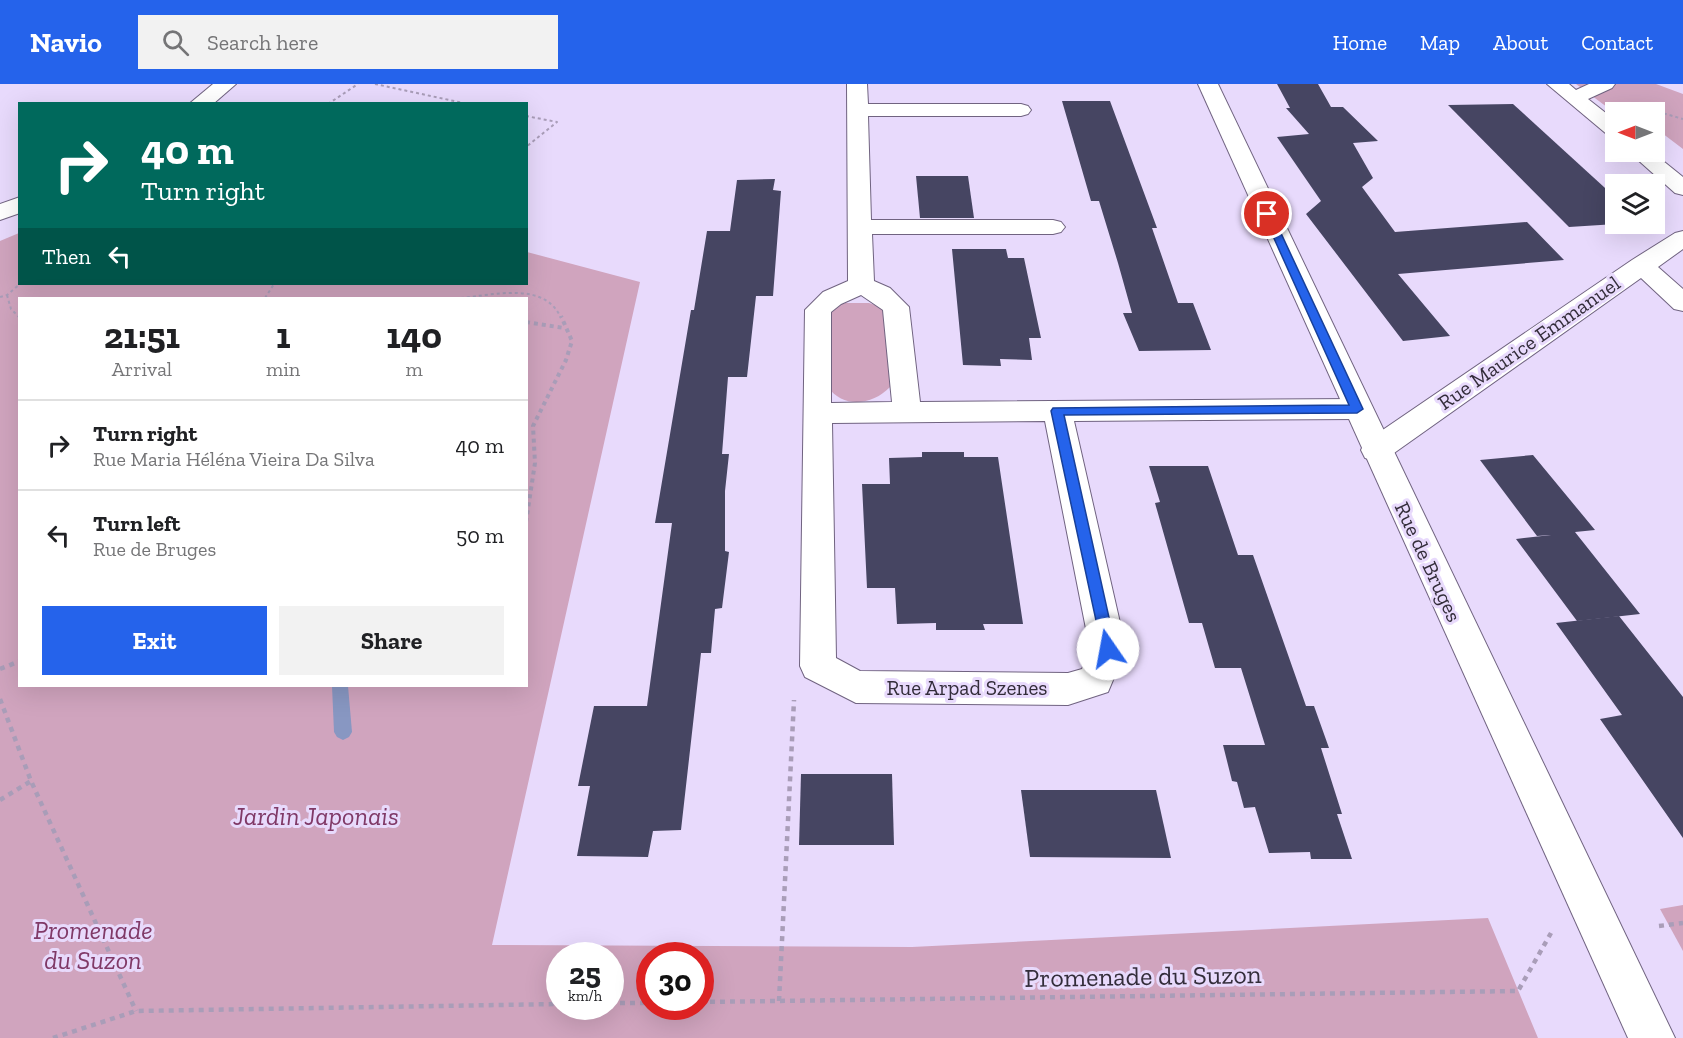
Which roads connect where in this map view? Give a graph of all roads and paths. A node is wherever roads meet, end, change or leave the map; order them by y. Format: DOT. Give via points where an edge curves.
graph roads {
  1 [pos="226,84"];
  2 [pos="358,84"];
  3 [pos="375,84"];
  4 [pos="857,84"];
  5 [pos="1208,84"];
  6 [pos="1557,84"];
  7 [pos="1605,84"];
  8 [pos="1574,98"];
  9 [pos="1625,100"];
  10 [pos="202,102"];
  11 [pos="331,102"];
  12 [pos="454,102"];
  13 [pos="857,110"];
  14 [pos="1021,110"];
  15 [pos="528,116"];
  16 [pos="1683,119"];
  17 [pos="1605,123"];
  18 [pos="528,145"];
  19 [pos="1651,162"];
  20 [pos="1683,188"];
  21 [pos="18,205"];
  22 [pos="0,213"];
  23 [pos="861,227"];
  24 [pos="1053,227"];
  25 [pos="1683,238"];
  26 [pos="1641,265"];
  27 [pos="19,285"];
  28 [pos="861,285"];
  29 [pos="7,295"];
  30 [pos="0,297"];
  31 [pos="469,297"];
  32 [pos="1683,303"];
  33 [pos="18,316"];
  34 [pos="528,322"];
  35 [pos="565,328"];
  36 [pos="1357,409"];
  37 [pos="1057,411"];
  38 [pos="907,412"];
  39 [pos="817,413"];
  40 [pos="1376,450"];
  41 [pos="528,510"];
  42 [pos="18,662"];
  43 [pos="818,666"];
  44 [pos="0,669"];
  45 [pos="0,699"];
  46 [pos="31,781"];
  47 [pos="0,800"];
  48 [pos="1683,923"];
  49 [pos="1659,926"];
  50 [pos="1552,932"];
  51 [pos="779,1001"];
  52 [pos="714,1002"];
  53 [pos="546,1004"];
  54 [pos="136,1011"];
  55 [pos="1647,1029"];
  56 [pos="54,1038"];
  1 -- 10 [label="street"];
  2 -- 11 [label="path"];
  3 -- 12 [label="path"];
  4 -- 13 [label="street"];
  5 -- 36 [label="street, Rue de Bruges"];
  6 -- 8 [label="street"];
  7 -- 8 [label="street"];
  8 -- 17 [label="street"];
  9 -- 16 [label="path"];
  13 -- 14 [label="street"];
  13 -- 23 [label="street"];
  15 -- 18 [label="path" via="556,122"];
  19 -- 20 [label="street"];
  21 -- 22 [label="street"];
  23 -- 24 [label="street"];
  23 -- 28 [label="street"];
  25 -- 26 [label="street, Rue Maurice Emmanuel"];
  26 -- 32 [label="street"];
  26 -- 40 [label="street, Rue Maurice Emmanuel"];
  27 -- 29 [label="path"];
  28 -- 38 [label="street" via="881,294 896,307"];
  28 -- 39 [label="street" via="832,298 819,310"];
  29 -- 30 [label="path"];
  29 -- 33 [label="path"];
  31 -- 35 [label="path" via="502,293 536,296 556,306"];
  34 -- 35 [label="path"];
  35 -- 41 [label="path" via="572,341 566,360 533,426 536,463"];
  36 -- 37 [label="street"];
  36 -- 40 [label="street, Rue de Bruges"];
  37 -- 38 [label="street"];
  37 -- 43 [label="street, Rue Arpad Szenes" via="1108,649 1095,681 1068,689 856,687"];
  38 -- 39 [label="street"];
  39 -- 43 [label="street"];
  40 -- 55 [label="street, Rue de Bruges"];
  42 -- 44 [label="path"];
  43 -- 51 [label="path" via="792,704"];
  45 -- 46 [label="path"];
  46 -- 47 [label="path"];
  46 -- 54 [label="path"];
  48 -- 49 [label="path"];
  50 -- 51 [label="path, Promenade du Suzon" via="1518,991"];
  51 -- 52 [label="path, Promenade du Suzon"];
  53 -- 54 [label="path"];
  54 -- 56 [label="path"];
}
